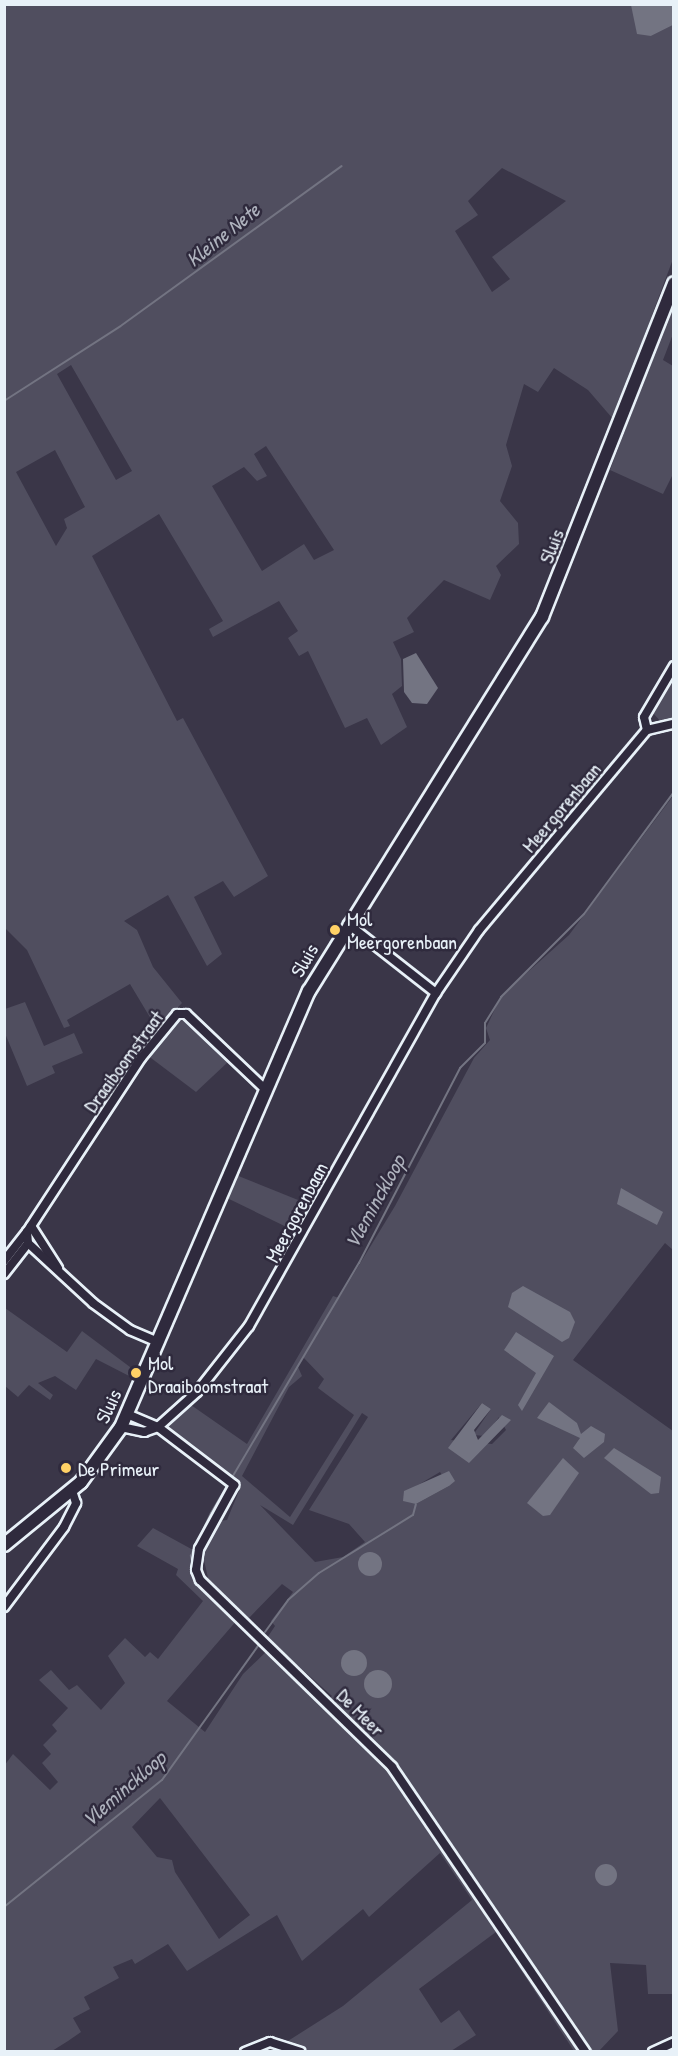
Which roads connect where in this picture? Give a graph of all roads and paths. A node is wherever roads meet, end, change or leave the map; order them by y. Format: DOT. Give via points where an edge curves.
graph roads {
  1 [pos="674,283"];
  2 [pos="674,666"];
  3 [pos="674,724"];
  4 [pos="647,730"];
  5 [pos="348,924"];
  6 [pos="436,993"];
  7 [pos="265,1089"];
  8 [pos="29,1229"];
  9 [pos="28,1243"];
  10 [pos="4,1261"];
  11 [pos="58,1269"];
  12 [pos="4,1274"];
  13 [pos="158,1342"];
  14 [pos="127,1414"];
  15 [pos="121,1427"];
  16 [pos="158,1427"];
  17 [pos="72,1491"];
  18 [pos="4,1545"];
  19 [pos="4,1607"];
  20 [pos="674,2042"];
  21 [pos="245,2052"];
  22 [pos="300,2052"];
  23 [pos="586,2052"];
  24 [pos="653,2052"];
  1 -- 5 [label="street, Sluis" via="542,617"];
  2 -- 4 [label="street, Meergorenbaan" via="644,717"];
  3 -- 4 [label="street"];
  4 -- 6 [label="street, Meergorenbaan" via="479,930"];
  5 -- 6 [label="street"];
  5 -- 7 [label="street, Sluis" via="309,991"];
  6 -- 16 [label="street, Meergorenbaan" via="267,1299 197,1392"];
  7 -- 8 [label="street, Draaiboomstraat" via="186,1014 177,1014 141,1058"];
  7 -- 13 [label="street, Sluis"];
  8 -- 9 [label="street"];
  8 -- 10 [label="street"];
  8 -- 11 [label="street"];
  9 -- 11 [label="street"];
  9 -- 12 [label="street"];
  11 -- 13 [label="street" via="112,1317"];
  13 -- 14 [label="street, Sluis"];
  14 -- 15 [label="street, Sluis"];
  14 -- 16 [label="street"];
  15 -- 16 [label="street" via="144,1432"];
  15 -- 17 [label="street, Sluis"];
  16 -- 23 [label="street, De Meer" via="234,1485 195,1560 200,1580 358,1733 420,1801"];
  17 -- 18 [label="street, Sluis"];
  17 -- 19 [label="street" via="76,1503 64,1527"];
  20 -- 24 [label="street"];
  21 -- 22 [label="street" via="270,2042"];
}
